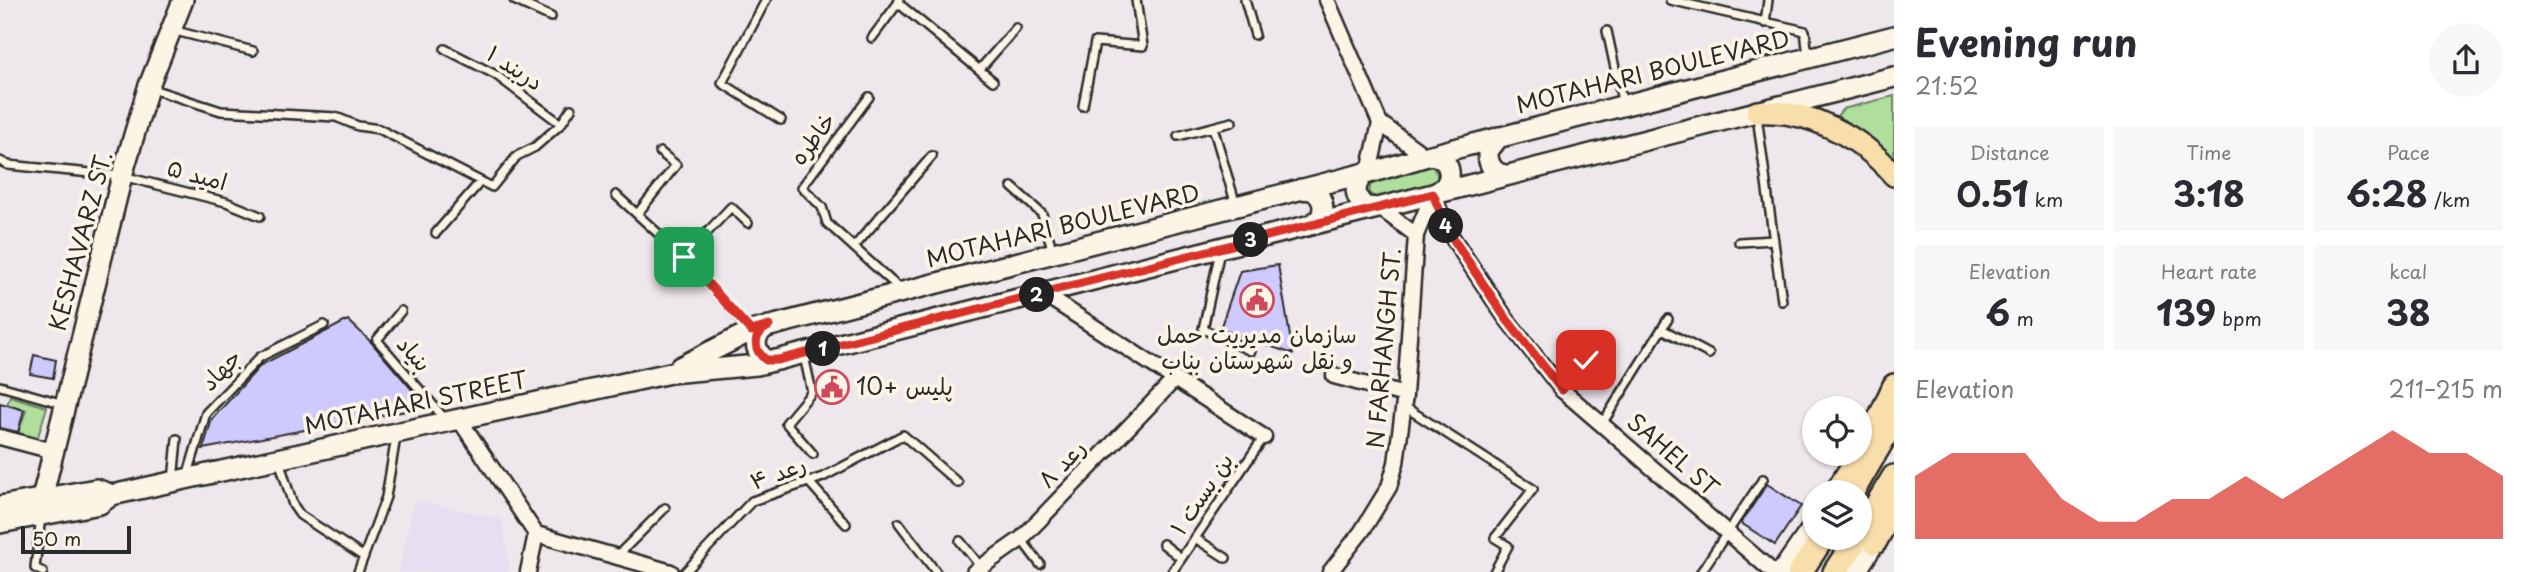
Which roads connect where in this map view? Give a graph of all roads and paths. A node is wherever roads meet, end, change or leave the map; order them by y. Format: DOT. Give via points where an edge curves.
graph roads {
  1 [pos="183,0"];
  2 [pos="514,0"];
  3 [pos="766,0"];
  4 [pos="1136,0"];
  5 [pos="1245,0"];
  6 [pos="1327,0"];
  7 [pos="1670,0"];
  8 [pos="1768,0"];
  9 [pos="899,1"];
  10 [pos="551,17"];
  11 [pos="1765,23"];
  12 [pos="1016,28"];
  13 [pos="170,30"];
  14 [pos="1607,30"];
  15 [pos="1255,35"];
  16 [pos="1894,36"];
  17 [pos="872,38"];
  18 [pos="445,49"];
  19 [pos="253,51"];
  20 [pos="1808,58"];
  21 [pos="979,69"];
  22 [pos="1894,77"];
  23 [pos="993,81"];
  24 [pos="148,88"];
  25 [pos="869,97"];
  26 [pos="1083,106"];
  27 [pos="1623,106"];
  28 [pos="571,109"];
  29 [pos="1757,111"];
  30 [pos="781,120"];
  31 [pos="1232,122"];
  32 [pos="1380,123"];
  33 [pos="561,124"];
  34 [pos="1213,127"];
  35 [pos="1178,136"];
  36 [pos="1499,137"];
  37 [pos="660,152"];
  38 [pos="932,156"];
  39 [pos="1425,156"];
  40 [pos="0,161"];
  41 [pos="1369,172"];
  42 [pos="1509,175"];
  43 [pos="122,176"];
  44 [pos="1894,176"];
  45 [pos="480,182"];
  46 [pos="1012,187"];
  47 [pos="1301,189"];
  48 [pos="1433,194"];
  49 [pos="616,195"];
  50 [pos="1237,206"];
  51 [pos="1380,208"];
  52 [pos="638,213"];
  53 [pos="260,216"];
  54 [pos="748,223"];
  55 [pos="1310,225"];
  56 [pos="436,233"];
  57 [pos="1416,235"];
  58 [pos="1774,240"];
  59 [pos="1739,242"];
  60 [pos="854,247"];
  61 [pos="1221,248"];
  62 [pos="1053,253"];
  63 [pos="684,257"];
  64 [pos="903,292"];
  65 [pos="1042,293"];
  66 [pos="1782,301"];
  67 [pos="401,311"];
  68 [pos="1668,319"];
  69 [pos="324,325"];
  70 [pos="760,329"];
  71 [pos="1661,329"];
  72 [pos="1251,351"];
  73 [pos="803,354"];
  74 [pos="1709,354"];
  75 [pos="778,360"];
  76 [pos="1586,360"];
  77 [pos="670,373"];
  78 [pos="1334,376"];
  79 [pos="1175,379"];
  80 [pos="1894,385"];
  81 [pos="0,386"];
  82 [pos="1562,390"];
  83 [pos="1405,401"];
  84 [pos="64,404"];
  85 [pos="453,420"];
  86 [pos="1894,420"];
  87 [pos="1602,424"];
  88 [pos="396,432"];
  89 [pos="1872,433"];
  90 [pos="0,437"];
  91 [pos="1264,437"];
  92 [pos="177,439"];
  93 [pos="52,451"];
  94 [pos="814,454"];
  95 [pos="279,458"];
  96 [pos="1894,477"];
  97 [pos="1763,479"];
  98 [pos="180,480"];
  99 [pos="1859,480"];
  100 [pos="809,482"];
  101 [pos="958,484"];
  102 [pos="0,506"];
  103 [pos="42,507"];
  104 [pos="666,508"];
  105 [pos="1894,508"];
  106 [pos="1872,522"];
  107 [pos="0,523"];
  108 [pos="899,523"];
  109 [pos="846,524"];
  110 [pos="1872,530"];
  111 [pos="1728,532"];
  112 [pos="536,534"];
  113 [pos="1195,538"];
  114 [pos="1021,539"];
  115 [pos="960,541"];
  116 [pos="1802,542"];
  117 [pos="1163,544"];
  118 [pos="1814,550"];
  119 [pos="1854,550"];
  120 [pos="1862,550"];
  121 [pos="364,557"];
  122 [pos="615,558"];
  123 [pos="1181,558"];
  124 [pos="1226,558"];
  125 [pos="1040,564"];
  126 [pos="977,570"];
  127 [pos="43,572"];
  128 [pos="358,572"];
  129 [pos="528,572"];
  130 [pos="671,572"];
  131 [pos="685,572"];
  132 [pos="936,572"];
  133 [pos="1172,572"];
  134 [pos="1330,572"];
  135 [pos="1494,572"];
  136 [pos="1701,572"];
  137 [pos="1773,572"];
  138 [pos="1781,572"];
  139 [pos="1800,572"];
  140 [pos="1835,572"];
  141 [pos="1857,572"];
  1 -- 13 [label="main road, KESHAVARZ ST."];
  2 -- 10 [label="lane"];
  3 -- 30 [label="lane" via="722,83"];
  4 -- 26 [label="lane" via="1143,46 1095,42"];
  5 -- 15 [label="lane"];
  6 -- 32 [label="street"];
  7 -- 11 [label="lane"];
  8 -- 11 [label="lane"];
  9 -- 17 [label="lane"];
  9 -- 21 [label="lane"];
  11 -- 20 [label="lane" via="1805,31"];
  12 -- 21 [label="lane"];
  13 -- 19 [label="lane"];
  13 -- 24 [label="main road, KESHAVARZ ST."];
  14 -- 27 [label="lane"];
  16 -- 20 [label="main road, MOTAHARI BOULEVARD"];
  18 -- 33 [label="lane, دربند ۱" via="496,75"];
  20 -- 27 [label="main road, MOTAHARI BOULEVARD"];
  21 -- 23 [label="lane"];
  22 -- 29 [label="main road"];
  24 -- 43 [label="main road, KESHAVARZ ST."];
  24 -- 45 [label="lane" via="221,111 336,117 379,129"];
  25 -- 60 [label="lane, خاطره" via="802,187 822,206 827,223"];
  27 -- 36 [label="main road, MOTAHARI BOULEVARD"];
  28 -- 33 [label="lane"];
  29 -- 42 [label="main road"];
  29 -- 44 [label="main road" via="1781,110 1826,125 1860,144"];
  29 -- 58 [label="lane"];
  31 -- 34 [label="lane"];
  32 -- 39 [label="street"];
  32 -- 41 [label="street"];
  33 -- 45 [label="lane" via="517,156 492,187"];
  34 -- 35 [label="lane"];
  34 -- 50 [label="lane"];
  36 -- 39 [label="main road, MOTAHARI BOULEVARD"];
  36 -- 42 [label="main road" via="1488,151 1489,164 1498,173"];
  37 -- 52 [label="lane" via="677,165"];
  38 -- 60 [label="lane"];
  39 -- 41 [label="main road, MOTAHARI BOULEVARD"];
  39 -- 48 [label="main road" via="1437,156 1450,170 1446,188"];
  40 -- 43 [label="lane, امید ۵"];
  41 -- 47 [label="main road, MOTAHARI BOULEVARD"];
  41 -- 51 [label="main road" via="1356,186 1357,198 1367,207"];
  42 -- 48 [label="main road"];
  43 -- 53 [label="lane, امید ۵" via="226,202"];
  43 -- 84 [label="main road, KESHAVARZ ST."];
  45 -- 56 [label="lane"];
  46 -- 62 [label="lane" via="1042,214"];
  47 -- 50 [label="main road, MOTAHARI BOULEVARD"];
  47 -- 55 [label="main road" via="1313,190 1324,206 1321,218"];
  48 -- 51 [label="main road"];
  48 -- 57 [label="street, N FARHANGH ST."];
  48 -- 82 [label="street, SAHEL ST" via="1448,231 1505,317"];
  49 -- 52 [label="lane"];
  50 -- 62 [label="main road, MOTAHARI BOULEVARD"];
  51 -- 55 [label="main road"];
  51 -- 57 [label="street, N FARHANGH ST."];
  52 -- 63 [label="lane"];
  54 -- 63 [label="lane" via="731,207"];
  55 -- 61 [label="main road"];
  57 -- 83 [label="street, N FARHANGH ST."];
  58 -- 59 [label="lane"];
  58 -- 66 [label="lane"];
  60 -- 64 [label="lane, خاطره"];
  61 -- 65 [label="main road"];
  61 -- 72 [label="lane" via="1203,329"];
  62 -- 64 [label="main road, MOTAHARI BOULEVARD"];
  63 -- 70 [label="lane"];
  64 -- 70 [label="main road, MOTAHARI BOULEVARD"];
  65 -- 73 [label="main road"];
  65 -- 79 [label="street"];
  67 -- 85 [label="lane, بنیاد" via="377,340"];
  68 -- 71 [label="lane"];
  69 -- 98 [label="lane, جهاد" via="260,357 206,413"];
  70 -- 75 [label="main road" via="757,350 766,360"];
  70 -- 77 [label="main road, MOTAHARI BOULEVARD"];
  71 -- 74 [label="lane"];
  71 -- 87 [label="lane"];
  73 -- 75 [label="main road"];
  73 -- 94 [label="lane" via="812,392 786,423"];
  75 -- 77 [label="main road"];
  76 -- 82 [label="lane"];
  77 -- 85 [label="main road, MOTAHARI STREET"];
  78 -- 83 [label="street"];
  79 -- 91 [label="street"];
  79 -- 114 [label="street, رعد ۸"];
  80 -- 89 [label="main road"];
  81 -- 84 [label="lane"];
  82 -- 87 [label="street, SAHEL ST"];
  83 -- 134 [label="street, N FARHANGH ST." via="1389,487"];
  83 -- 135 [label="lane" via="1533,489 1495,538 1508,546"];
  84 -- 93 [label="main road, KESHAVARZ ST."];
  85 -- 88 [label="main road, MOTAHARI STREET"];
  85 -- 112 [label="street"];
  86 -- 99 [label="highway"];
  87 -- 111 [label="street, SAHEL ST"];
  88 -- 95 [label="main road, MOTAHARI STREET"];
  88 -- 121 [label="lane" via="386,497"];
  90 -- 93 [label="street"];
  91 -- 113 [label="lane, بن بست ۱"];
  92 -- 98 [label="lane"];
  93 -- 103 [label="main road, KESHAVARZ ST."];
  95 -- 98 [label="main road, MOTAHARI STREET"];
  95 -- 121 [label="lane" via="299,515"];
  96 -- 106 [label="highway"];
  97 -- 111 [label="lane"];
  98 -- 103 [label="main road, MOTAHARI STREET" via="111,495 96,489"];
  100 -- 101 [label="lane, رعد ۴" via="903,435"];
  100 -- 109 [label="lane"];
  100 -- 131 [label="lane, رعد ۴" via="752,501"];
  102 -- 103 [label="main road"];
  103 -- 107 [label="main road"];
  103 -- 127 [label="lane" via="35,568"];
  104 -- 122 [label="lane"];
  105 -- 110 [label="main road"];
  108 -- 132 [label="lane"];
  111 -- 136 [label="lane"];
  111 -- 137 [label="street, SAHEL ST"];
  112 -- 122 [label="street"];
  112 -- 129 [label="street"];
  113 -- 123 [label="lane, بن بست ۱"];
  113 -- 124 [label="lane"];
  114 -- 125 [label="lane"];
  114 -- 126 [label="street, رعد ۸"];
  115 -- 126 [label="lane"];
  116 -- 138 [label="street"];
  117 -- 123 [label="lane"];
  118 -- 139 [label="highway"];
  119 -- 140 [label="highway"];
  120 -- 141 [label="street"];
  121 -- 128 [label="lane"];
  122 -- 130 [label="street"];
  123 -- 133 [label="lane, بن بست ۱"];
}
